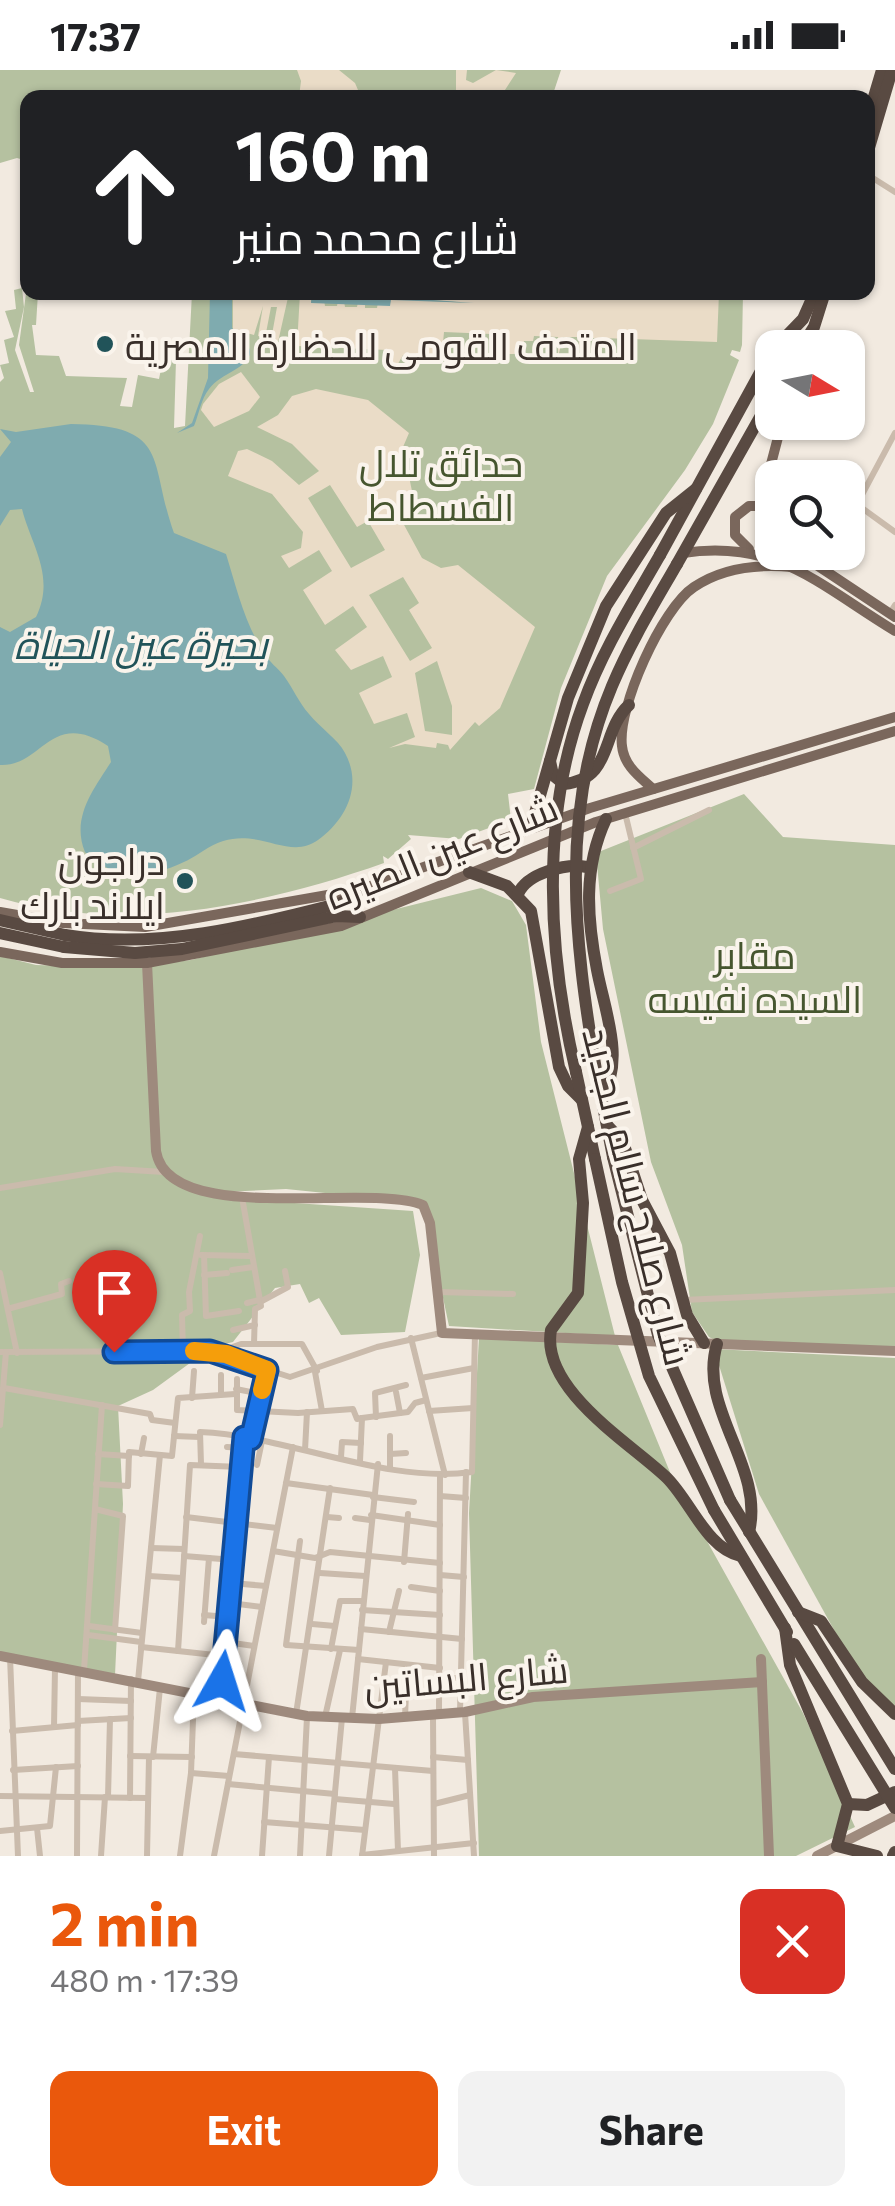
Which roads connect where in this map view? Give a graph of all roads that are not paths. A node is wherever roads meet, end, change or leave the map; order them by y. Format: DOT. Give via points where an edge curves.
graph roads {
  1 [pos="892,70"];
  2 [pos="875,127"];
  3 [pos="812,300"];
  4 [pos="822,300"];
  5 [pos="793,330"];
  6 [pos="813,330"];
  7 [pos="755,384"];
  8 [pos="755,426"];
  9 [pos="895,433"];
  10 [pos="892,443"];
  11 [pos="865,487"];
  12 [pos="696,489"];
  13 [pos="755,507"];
  14 [pos="865,510"];
  15 [pos="895,532"];
  16 [pos="750,550"];
  17 [pos="755,552"];
  18 [pos="680,559"];
  19 [pos="755,569"];
  20 [pos="798,570"];
  21 [pos="825,570"];
  22 [pos="893,612"];
  23 [pos="895,631"];
  24 [pos="629,706"];
  25 [pos="895,717"];
  26 [pos="895,731"];
  27 [pos="550,758"];
  28 [pos="654,789"];
  29 [pos="710,810"];
  30 [pos="625,813"];
  31 [pos="606,819"];
  32 [pos="531,827"];
  33 [pos="634,848"];
  34 [pos="589,868"];
  35 [pos="469,872"];
  36 [pos="362,889"];
  37 [pos="610,890"];
  38 [pos="518,894"];
  39 [pos="0,912"];
  40 [pos="360,918"];
  41 [pos="0,920"];
  42 [pos="41,920"];
  43 [pos="0,933"];
  44 [pos="0,952"];
  45 [pos="40,961"];
  46 [pos="147,963"];
  47 [pos="602,1098"];
  48 [pos="582,1100"];
  49 [pos="607,1125"];
  50 [pos="588,1127"];
  51 [pos="164,1172"];
  52 [pos="0,1188"];
  53 [pos="242,1196"];
  54 [pos="200,1236"];
  55 [pos="201,1255"];
  56 [pos="250,1256"];
  57 [pos="252,1267"];
  58 [pos="285,1271"];
  59 [pos="0,1273"];
  60 [pos="204,1275"];
  61 [pos="68,1281"];
  62 [pos="895,1290"];
  63 [pos="438,1292"];
  64 [pos="513,1294"];
  65 [pos="682,1300"];
  66 [pos="260,1301"];
  67 [pos="247,1303"];
  68 [pos="11,1308"];
  69 [pos="238,1310"];
  70 [pos="255,1325"];
  71 [pos="234,1330"];
  72 [pos="475,1332"];
  73 [pos="442,1333"];
  74 [pos="549,1334"];
  75 [pos="411,1338"];
  76 [pos="254,1344"];
  77 [pos="710,1344"];
  78 [pos="895,1350"];
  79 [pos="3,1352"];
  80 [pos="183,1352"];
  81 [pos="218,1352"];
  82 [pos="17,1353"];
  83 [pos="474,1368"];
  84 [pos="267,1370"];
  85 [pos="194,1371"];
  86 [pos="316,1371"];
  87 [pos="221,1374"];
  88 [pos="421,1378"];
  89 [pos="237,1379"];
  90 [pos="406,1385"];
  91 [pos="4,1388"];
  92 [pos="396,1392"];
  93 [pos="221,1394"];
  94 [pos="261,1394"];
  95 [pos="236,1395"];
  96 [pos="192,1398"];
  97 [pos="426,1400"];
  98 [pos="102,1406"];
  99 [pos="474,1408"];
  100 [pos="258,1411"];
  101 [pos="322,1411"];
  102 [pos="429,1411"];
  103 [pos="307,1412"];
  104 [pos="400,1414"];
  105 [pos="376,1417"];
  106 [pos="362,1418"];
  107 [pos="175,1423"];
  108 [pos="0,1426"];
  109 [pos="174,1436"];
  110 [pos="390,1436"];
  111 [pos="200,1437"];
  112 [pos="144,1438"];
  113 [pos="247,1438"];
  114 [pos="262,1441"];
  115 [pos="361,1443"];
  116 [pos="227,1447"];
  117 [pos="243,1448"];
  118 [pos="292,1448"];
  119 [pos="305,1450"];
  120 [pos="406,1453"];
  121 [pos="98,1454"];
  122 [pos="142,1454"];
  123 [pos="390,1454"];
  124 [pos="160,1455"];
  125 [pos="129,1456"];
  126 [pos="341,1457"];
  127 [pos="360,1461"];
  128 [pos="200,1464"];
  129 [pos="378,1464"];
  130 [pos="257,1465"];
  131 [pos="241,1467"];
  132 [pos="390,1467"];
  133 [pos="469,1472"];
  134 [pos="443,1475"];
  135 [pos="286,1483"];
  136 [pos="96,1484"];
  137 [pos="330,1488"];
  138 [pos="373,1496"];
  139 [pos="440,1496"];
  140 [pos="466,1498"];
  141 [pos="414,1502"];
  142 [pos="95,1509"];
  143 [pos="326,1516"];
  144 [pos="186,1517"];
  145 [pos="408,1517"];
  146 [pos="339,1518"];
  147 [pos="355,1518"];
  148 [pos="370,1518"];
  149 [pos="236,1523"];
  150 [pos="440,1525"];
  151 [pos="277,1528"];
  152 [pos="749,1532"];
  153 [pos="300,1541"];
  154 [pos="151,1548"];
  155 [pos="273,1550"];
  156 [pos="184,1552"];
  157 [pos="298,1555"];
  158 [pos="322,1555"];
  159 [pos="366,1556"];
  160 [pos="741,1556"];
  161 [pos="209,1558"];
  162 [pos="234,1560"];
  163 [pos="404,1562"];
  164 [pos="440,1563"];
  165 [pos="320,1573"];
  166 [pos="440,1575"];
  167 [pos="148,1576"];
  168 [pos="365,1576"];
  169 [pos="464,1577"];
  170 [pos="182,1578"];
  171 [pos="232,1583"];
  172 [pos="266,1586"];
  173 [pos="412,1587"];
  174 [pos="399,1591"];
  175 [pos="440,1591"];
  176 [pos="230,1604"];
  177 [pos="363,1606"];
  178 [pos="262,1607"];
  179 [pos="395,1612"];
  180 [pos="798,1612"];
  181 [pos="440,1615"];
  182 [pos="228,1617"];
  183 [pos="311,1624"];
  184 [pos="335,1626"];
  185 [pos="785,1628"];
  186 [pos="362,1629"];
  187 [pos="115,1630"];
  188 [pos="89,1631"];
  189 [pos="142,1632"];
  190 [pos="389,1632"];
  191 [pos="440,1637"];
  192 [pos="462,1639"];
  193 [pos="226,1642"];
  194 [pos="141,1645"];
  195 [pos="254,1646"];
  196 [pos="308,1648"];
  197 [pos="336,1649"];
  198 [pos="178,1651"];
  199 [pos="359,1655"];
  200 [pos="5,1656"];
  201 [pos="224,1656"];
  202 [pos="761,1660"];
  203 [pos="386,1662"];
  204 [pos="55,1665"];
  205 [pos="407,1665"];
  206 [pos="440,1668"];
  207 [pos="81,1670"];
  208 [pos="440,1678"];
  209 [pos="461,1678"];
  210 [pos="134,1680"];
  211 [pos="222,1681"];
  212 [pos="762,1682"];
  213 [pos="236,1684"];
  214 [pos="160,1686"];
  215 [pos="197,1694"];
  216 [pos="78,1699"];
  217 [pos="131,1701"];
  218 [pos="243,1704"];
  219 [pos="463,1712"];
  220 [pos="895,1714"];
  221 [pos="302,1715"];
  222 [pos="437,1715"];
  223 [pos="325,1717"];
  224 [pos="130,1718"];
  225 [pos="347,1718"];
  226 [pos="405,1718"];
  227 [pos="110,1719"];
  228 [pos="379,1719"];
  229 [pos="78,1723"];
  230 [pos="54,1727"];
  231 [pos="12,1731"];
  232 [pos="234,1754"];
  233 [pos="130,1756"];
  234 [pos="151,1756"];
  235 [pos="192,1757"];
  236 [pos="269,1757"];
  237 [pos="434,1758"];
  238 [pos="305,1760"];
  239 [pos="468,1760"];
  240 [pos="338,1763"];
  241 [pos="78,1766"];
  242 [pos="373,1766"];
  243 [pos="56,1767"];
  244 [pos="395,1768"];
  245 [pos="895,1769"];
  246 [pos="13,1770"];
  247 [pos="434,1771"];
  248 [pos="191,1774"];
  249 [pos="229,1780"];
  250 [pos="267,1788"];
  251 [pos="303,1791"];
  252 [pos="895,1792"];
  253 [pos="14,1795"];
  254 [pos="54,1795"];
  255 [pos="470,1795"];
  256 [pos="0,1796"];
  257 [pos="78,1796"];
  258 [pos="335,1796"];
  259 [pos="107,1797"];
  260 [pos="130,1798"];
  261 [pos="147,1798"];
  262 [pos="369,1802"];
  263 [pos="394,1804"];
  264 [pos="434,1804"];
  265 [pos="848,1804"];
  266 [pos="895,1808"];
  267 [pos="895,1816"];
  268 [pos="264,1822"];
  269 [pos="302,1825"];
  270 [pos="332,1827"];
  271 [pos="37,1828"];
  272 [pos="16,1830"];
  273 [pos="365,1830"];
  274 [pos="0,1831"];
  275 [pos="474,1842"];
  276 [pos="837,1846"];
  277 [pos="398,1851"];
  278 [pos="434,1851"];
  279 [pos="18,1856"];
  280 [pos="40,1856"];
  281 [pos="77,1856"];
  282 [pos="101,1856"];
  283 [pos="147,1856"];
  284 [pos="180,1856"];
  285 [pos="214,1856"];
  286 [pos="262,1856"];
  287 [pos="300,1856"];
  288 [pos="329,1856"];
  289 [pos="362,1856"];
  290 [pos="474,1856"];
  291 [pos="769,1856"];
  292 [pos="817,1856"];
  293 [pos="876,1856"];
  1 -- 2 [label="highway"];
  3 -- 5 [label="highway, شارع صلاح سالم الجديد"];
  4 -- 6 [label="highway"];
  7 -- 12 [label="highway, شارع صلاح سالم الجديد"];
  8 -- 18 [label="highway, شارع صلاح سالم الجديد"];
  9 -- 10 [label="street"];
  10 -- 11 [label="street"];
  12 -- 27 [label="highway" via="671,507 612,596"];
  12 -- 48 [label="highway, شارع صلاح سالم الجديد, bridge" via="590,687 564,774 554,924"];
  13 -- 16 [label="main road" via="735,517 735,535"];
  14 -- 15 [label="street"];
  16 -- 17 [label="main road"];
  16 -- 18 [label="main road"];
  18 -- 47 [label="highway, شارع صلاح سالم الجديد, bridge" via="612,685 581,793 574,913"];
  19 -- 24 [label="main road" via="708,579 685,594 660,629"];
  20 -- 23 [label="main road"];
  21 -- 22 [label="main road"];
  24 -- 27 [label="highway" via="596,771 560,783"];
  24 -- 28 [label="main road" via="623,752"];
  25 -- 28 [label="main road, شارع عين الصيره"];
  26 -- 30 [label="main road, شارع عين الصيره"];
  27 -- 32 [label="highway"];
  28 -- 32 [label="main road, شارع عين الصيره"];
  29 -- 33 [label="street"];
  30 -- 31 [label="main road, شارع عين الصيره"];
  30 -- 33 [label="street"];
  31 -- 34 [label="highway"];
  31 -- 35 [label="main road, شارع عين الصيره"];
  32 -- 36 [label="main road, شارع عين الصيره"];
  33 -- 37 [label="street" via="640,881"];
  34 -- 38 [label="highway" via="570,866 530,878"];
  34 -- 47 [label="highway" via="594,950 614,1060"];
  35 -- 38 [label="highway"];
  35 -- 40 [label="main road, شارع عين الصيره"];
  36 -- 41 [label="highway, bridge" via="334,905 154,940 88,939"];
  36 -- 42 [label="main road, شارع عين الصيره" via="173,924"];
  38 -- 48 [label="highway" via="535,924 559,1067"];
  39 -- 42 [label="main road, شارع عين الصيره"];
  40 -- 43 [label="highway, bridge" via="337,916 155,952 88,950"];
  40 -- 46 [label="main road, شارع عين الصيره"];
  42 -- 45 [label="main road" via="48,945"];
  44 -- 45 [label="main road, شارع عين الصيره"];
  45 -- 46 [label="main road, شارع عين الصيره"];
  46 -- 51 [label="street" via="156,1151"];
  47 -- 49 [label="highway, شارع صلاح سالم الجديد"];
  48 -- 50 [label="highway, شارع صلاح سالم الجديد"];
  49 -- 65 [label="highway" via="626,1148"];
  49 -- 152 [label="highway, شارع صلاح سالم الجديد, bridge" via="658,1335"];
  50 -- 74 [label="highway" via="578,1159 579,1287"];
  50 -- 160 [label="highway, شارع صلاح سالم الجديد, bridge" via="649,1376"];
  51 -- 52 [label="street" via="116,1169"];
  51 -- 53 [label="street" via="200,1190"];
  53 -- 56 [label="street"];
  53 -- 63 [label="street" via="422,1205"];
  54 -- 55 [label="street"];
  55 -- 56 [label="street"];
  55 -- 60 [label="street"];
  55 -- 80 [label="street" via="190,1312 182,1315"];
  56 -- 57 [label="street"];
  57 -- 60 [label="street"];
  57 -- 66 [label="street"];
  58 -- 66 [label="street" via="288,1287"];
  59 -- 68 [label="street"];
  60 -- 69 [label="street" via="210,1318"];
  61 -- 68 [label="street" via="61,1284 62,1294"];
  62 -- 65 [label="street"];
  63 -- 64 [label="street"];
  63 -- 73 [label="street"];
  65 -- 77 [label="highway"];
  66 -- 67 [label="street"];
  66 -- 70 [label="street"];
  68 -- 82 [label="street"];
  70 -- 71 [label="street"];
  70 -- 76 [label="street"];
  72 -- 73 [label="street"];
  72 -- 74 [label="street"];
  72 -- 83 [label="street"];
  73 -- 75 [label="street"];
  74 -- 77 [label="street"];
  74 -- 160 [label="highway" via="562,1372 592,1416 667,1478 718,1545"];
  75 -- 86 [label="street"];
  75 -- 88 [label="street"];
  76 -- 81 [label="street"];
  76 -- 86 [label="street" via="302,1344"];
  77 -- 78 [label="street"];
  77 -- 152 [label="highway" via="714,1382 750,1491"];
  79 -- 82 [label="street"];
  79 -- 91 [label="street"];
  80 -- 81 [label="street"];
  80 -- 82 [label="street"];
  81 -- 84 [label="street"];
  83 -- 88 [label="street"];
  83 -- 99 [label="street"];
  84 -- 86 [label="street" via="290,1376"];
  84 -- 94 [label="street"];
  85 -- 96 [label="street"];
  86 -- 101 [label="street"];
  87 -- 93 [label="street"];
  88 -- 97 [label="street"];
  89 -- 95 [label="street"];
  90 -- 105 [label="street" via="374,1394"];
  91 -- 98 [label="street"];
  91 -- 108 [label="street"];
  92 -- 104 [label="street"];
  93 -- 95 [label="street"];
  93 -- 96 [label="street"];
  94 -- 95 [label="street"];
  94 -- 100 [label="street"];
  95 -- 100 [label="street" via="236,1410"];
  96 -- 107 [label="street" via="178,1398"];
  97 -- 102 [label="street"];
  97 -- 104 [label="street"];
  98 -- 107 [label="street"];
  98 -- 121 [label="street"];
  99 -- 102 [label="street"];
  99 -- 133 [label="street"];
  100 -- 103 [label="street"];
  100 -- 113 [label="street"];
  101 -- 103 [label="street"];
  101 -- 106 [label="street" via="353,1408"];
  102 -- 134 [label="street"];
  103 -- 119 [label="street"];
  104 -- 105 [label="street"];
  105 -- 106 [label="street"];
  106 -- 115 [label="street"];
  107 -- 109 [label="street"];
  109 -- 111 [label="street"];
  109 -- 124 [label="street" via="172,1456"];
  110 -- 123 [label="street"];
  111 -- 113 [label="street"];
  111 -- 128 [label="street"];
  112 -- 122 [label="street"];
  113 -- 114 [label="street"];
  113 -- 117 [label="street"];
  114 -- 118 [label="street"];
  114 -- 130 [label="street"];
  115 -- 126 [label="street" via="342,1442"];
  115 -- 127 [label="street"];
  116 -- 117 [label="street"];
  117 -- 131 [label="street"];
  118 -- 119 [label="street"];
  118 -- 135 [label="street"];
  119 -- 126 [label="street"];
  120 -- 123 [label="street"];
  121 -- 125 [label="street"];
  121 -- 136 [label="street"];
  122 -- 124 [label="street"];
  122 -- 125 [label="street"];
  123 -- 132 [label="street"];
  124 -- 154 [label="street"];
  125 -- 136 [label="street" via="128,1486"];
  126 -- 127 [label="street"];
  127 -- 129 [label="street"];
  128 -- 131 [label="street"];
  128 -- 144 [label="street" via="190,1465"];
  129 -- 132 [label="street"];
  129 -- 138 [label="street"];
  131 -- 149 [label="street"];
  132 -- 134 [label="street"];
  133 -- 134 [label="street"];
  133 -- 140 [label="street"];
  134 -- 139 [label="street"];
  135 -- 137 [label="street"];
  135 -- 151 [label="street"];
  136 -- 142 [label="street"];
  137 -- 138 [label="street"];
  137 -- 143 [label="street"];
  138 -- 141 [label="street"];
  138 -- 148 [label="street"];
  139 -- 140 [label="street"];
  139 -- 150 [label="street"];
  140 -- 169 [label="street"];
  142 -- 187 [label="street" via="122,1516"];
  142 -- 188 [label="street"];
  143 -- 146 [label="street"];
  143 -- 158 [label="street"];
  144 -- 149 [label="street"];
  144 -- 156 [label="street"];
  145 -- 148 [label="street"];
  145 -- 150 [label="street"];
  145 -- 163 [label="street"];
  147 -- 148 [label="street"];
  148 -- 159 [label="street"];
  149 -- 151 [label="street"];
  149 -- 162 [label="street"];
  150 -- 164 [label="street"];
  151 -- 155 [label="street"];
  152 -- 180 [label="highway, شارع صلاح سالم الجديد"];
  153 -- 157 [label="street"];
  154 -- 156 [label="street"];
  154 -- 167 [label="street"];
  155 -- 157 [label="street"];
  155 -- 172 [label="street"];
  156 -- 161 [label="street"];
  156 -- 170 [label="street"];
  157 -- 158 [label="street"];
  157 -- 196 [label="street" via="287,1646"];
  158 -- 159 [label="street"];
  158 -- 165 [label="street"];
  159 -- 163 [label="street"];
  159 -- 168 [label="street"];
  160 -- 185 [label="highway, شارع صلاح سالم الجديد"];
  161 -- 162 [label="street"];
  161 -- 182 [label="street" via="204,1618"];
  162 -- 171 [label="street"];
  163 -- 164 [label="street"];
  164 -- 166 [label="street"];
  165 -- 168 [label="street"];
  165 -- 183 [label="street"];
  166 -- 169 [label="street"];
  166 -- 175 [label="street"];
  167 -- 170 [label="street"];
  167 -- 189 [label="street"];
  168 -- 177 [label="street"];
  169 -- 192 [label="street"];
  170 -- 198 [label="street"];
  171 -- 172 [label="street"];
  171 -- 176 [label="street"];
  172 -- 178 [label="street"];
  173 -- 175 [label="street"];
  174 -- 179 [label="street"];
  175 -- 181 [label="street"];
  176 -- 178 [label="street"];
  176 -- 182 [label="street"];
  177 -- 179 [label="street"];
  177 -- 184 [label="street" via="340,1600"];
  177 -- 186 [label="street"];
  178 -- 195 [label="street"];
  179 -- 181 [label="street"];
  179 -- 190 [label="street"];
  180 -- 220 [label="highway" via="821,1621 862,1682"];
  180 -- 245 [label="highway, شارع صلاح سالم الجديد"];
  181 -- 191 [label="street"];
  182 -- 193 [label="street"];
  183 -- 184 [label="street"];
  183 -- 196 [label="street"];
  184 -- 197 [label="street"];
  185 -- 265 [label="highway" via="790,1665"];
  185 -- 266 [label="highway, شارع صلاح سالم الجديد, bridge"];
  186 -- 190 [label="street"];
  186 -- 199 [label="street"];
  187 -- 188 [label="street"];
  187 -- 189 [label="street"];
  188 -- 194 [label="street"];
  188 -- 207 [label="street"];
  189 -- 194 [label="street"];
  190 -- 191 [label="street"];
  191 -- 192 [label="street"];
  191 -- 206 [label="street"];
  192 -- 209 [label="street"];
  193 -- 195 [label="street"];
  193 -- 201 [label="street"];
  194 -- 198 [label="street"];
  194 -- 210 [label="street"];
  195 -- 218 [label="street"];
  196 -- 197 [label="street"];
  196 -- 221 [label="street"];
  197 -- 199 [label="street"];
  197 -- 223 [label="street"];
  198 -- 201 [label="street"];
  199 -- 203 [label="street"];
  199 -- 225 [label="street"];
  200 -- 204 [label="street, شارع البساتين"];
  200 -- 231 [label="street"];
  201 -- 211 [label="street"];
  202 -- 212 [label="street"];
  203 -- 205 [label="street"];
  203 -- 228 [label="street"];
  204 -- 207 [label="street, شارع البساتين"];
  204 -- 230 [label="street"];
  205 -- 206 [label="street"];
  205 -- 226 [label="street"];
  206 -- 208 [label="street"];
  207 -- 210 [label="street, شارع البساتين"];
  207 -- 216 [label="street"];
  208 -- 209 [label="street"];
  208 -- 222 [label="street"];
  209 -- 219 [label="street"];
  210 -- 214 [label="street, شارع البساتين"];
  210 -- 217 [label="street"];
  211 -- 213 [label="street"];
  211 -- 215 [label="street" via="203,1680"];
  212 -- 219 [label="street, شارع البساتين" via="533,1698"];
  212 -- 291 [label="street"];
  214 -- 215 [label="street, شارع البساتين"];
  214 -- 234 [label="street"];
  215 -- 218 [label="street, شارع البساتين"];
  215 -- 235 [label="street"];
  216 -- 217 [label="street"];
  216 -- 229 [label="street"];
  217 -- 224 [label="street"];
  218 -- 221 [label="street, شارع البساتين"];
  218 -- 232 [label="street"];
  219 -- 222 [label="street, شارع البساتين"];
  219 -- 239 [label="street"];
  221 -- 223 [label="street, شارع البساتين"];
  221 -- 238 [label="street"];
  222 -- 226 [label="street, شارع البساتين"];
  222 -- 237 [label="street"];
  223 -- 225 [label="street, شارع البساتين"];
  224 -- 227 [label="street"];
  224 -- 233 [label="street"];
  225 -- 228 [label="street, شارع البساتين"];
  225 -- 240 [label="street"];
  226 -- 228 [label="street, شارع البساتين"];
  227 -- 229 [label="street"];
  227 -- 259 [label="street"];
  228 -- 242 [label="street"];
  229 -- 230 [label="street"];
  229 -- 241 [label="street"];
  230 -- 231 [label="street"];
  231 -- 246 [label="street"];
  232 -- 236 [label="street"];
  232 -- 249 [label="street"];
  233 -- 234 [label="street"];
  233 -- 260 [label="street"];
  234 -- 235 [label="street"];
  234 -- 261 [label="street"];
  235 -- 248 [label="street"];
  236 -- 238 [label="street"];
  236 -- 250 [label="street"];
  237 -- 239 [label="street"];
  237 -- 247 [label="street"];
  238 -- 240 [label="street"];
  238 -- 251 [label="street"];
  239 -- 255 [label="street"];
  240 -- 242 [label="street"];
  240 -- 258 [label="street"];
  241 -- 243 [label="street"];
  241 -- 257 [label="street"];
  242 -- 244 [label="street"];
  242 -- 262 [label="street"];
  243 -- 246 [label="street"];
  243 -- 254 [label="street"];
  244 -- 247 [label="street"];
  244 -- 263 [label="street"];
  246 -- 253 [label="street"];
  247 -- 264 [label="street"];
  248 -- 249 [label="street"];
  248 -- 284 [label="street"];
  249 -- 250 [label="street"];
  249 -- 285 [label="street"];
  250 -- 251 [label="street"];
  250 -- 268 [label="street"];
  251 -- 258 [label="street"];
  251 -- 269 [label="street"];
  252 -- 265 [label="highway" via="868,1805"];
  253 -- 254 [label="street"];
  253 -- 256 [label="street"];
  253 -- 272 [label="street"];
  254 -- 257 [label="street"];
  254 -- 271 [label="street" via="50,1826"];
  255 -- 264 [label="street"];
  255 -- 275 [label="street"];
  257 -- 259 [label="street"];
  257 -- 281 [label="street"];
  258 -- 262 [label="street"];
  258 -- 270 [label="street"];
  259 -- 260 [label="street"];
  259 -- 282 [label="street"];
  260 -- 261 [label="street"];
  261 -- 283 [label="street"];
  262 -- 263 [label="street"];
  262 -- 273 [label="street"];
  263 -- 277 [label="street"];
  264 -- 278 [label="street"];
  265 -- 276 [label="highway"];
  267 -- 276 [label="street"];
  268 -- 269 [label="street"];
  268 -- 286 [label="street"];
  269 -- 270 [label="street"];
  269 -- 287 [label="street"];
  270 -- 273 [label="street"];
  270 -- 288 [label="street"];
  271 -- 272 [label="street"];
  271 -- 280 [label="street"];
  272 -- 274 [label="street"];
  272 -- 279 [label="street"];
  273 -- 289 [label="street"];
  275 -- 278 [label="street"];
  275 -- 290 [label="street"];
  276 -- 292 [label="street"];
  276 -- 293 [label="highway"];
  277 -- 278 [label="street"];
  277 -- 289 [label="street"];
}
